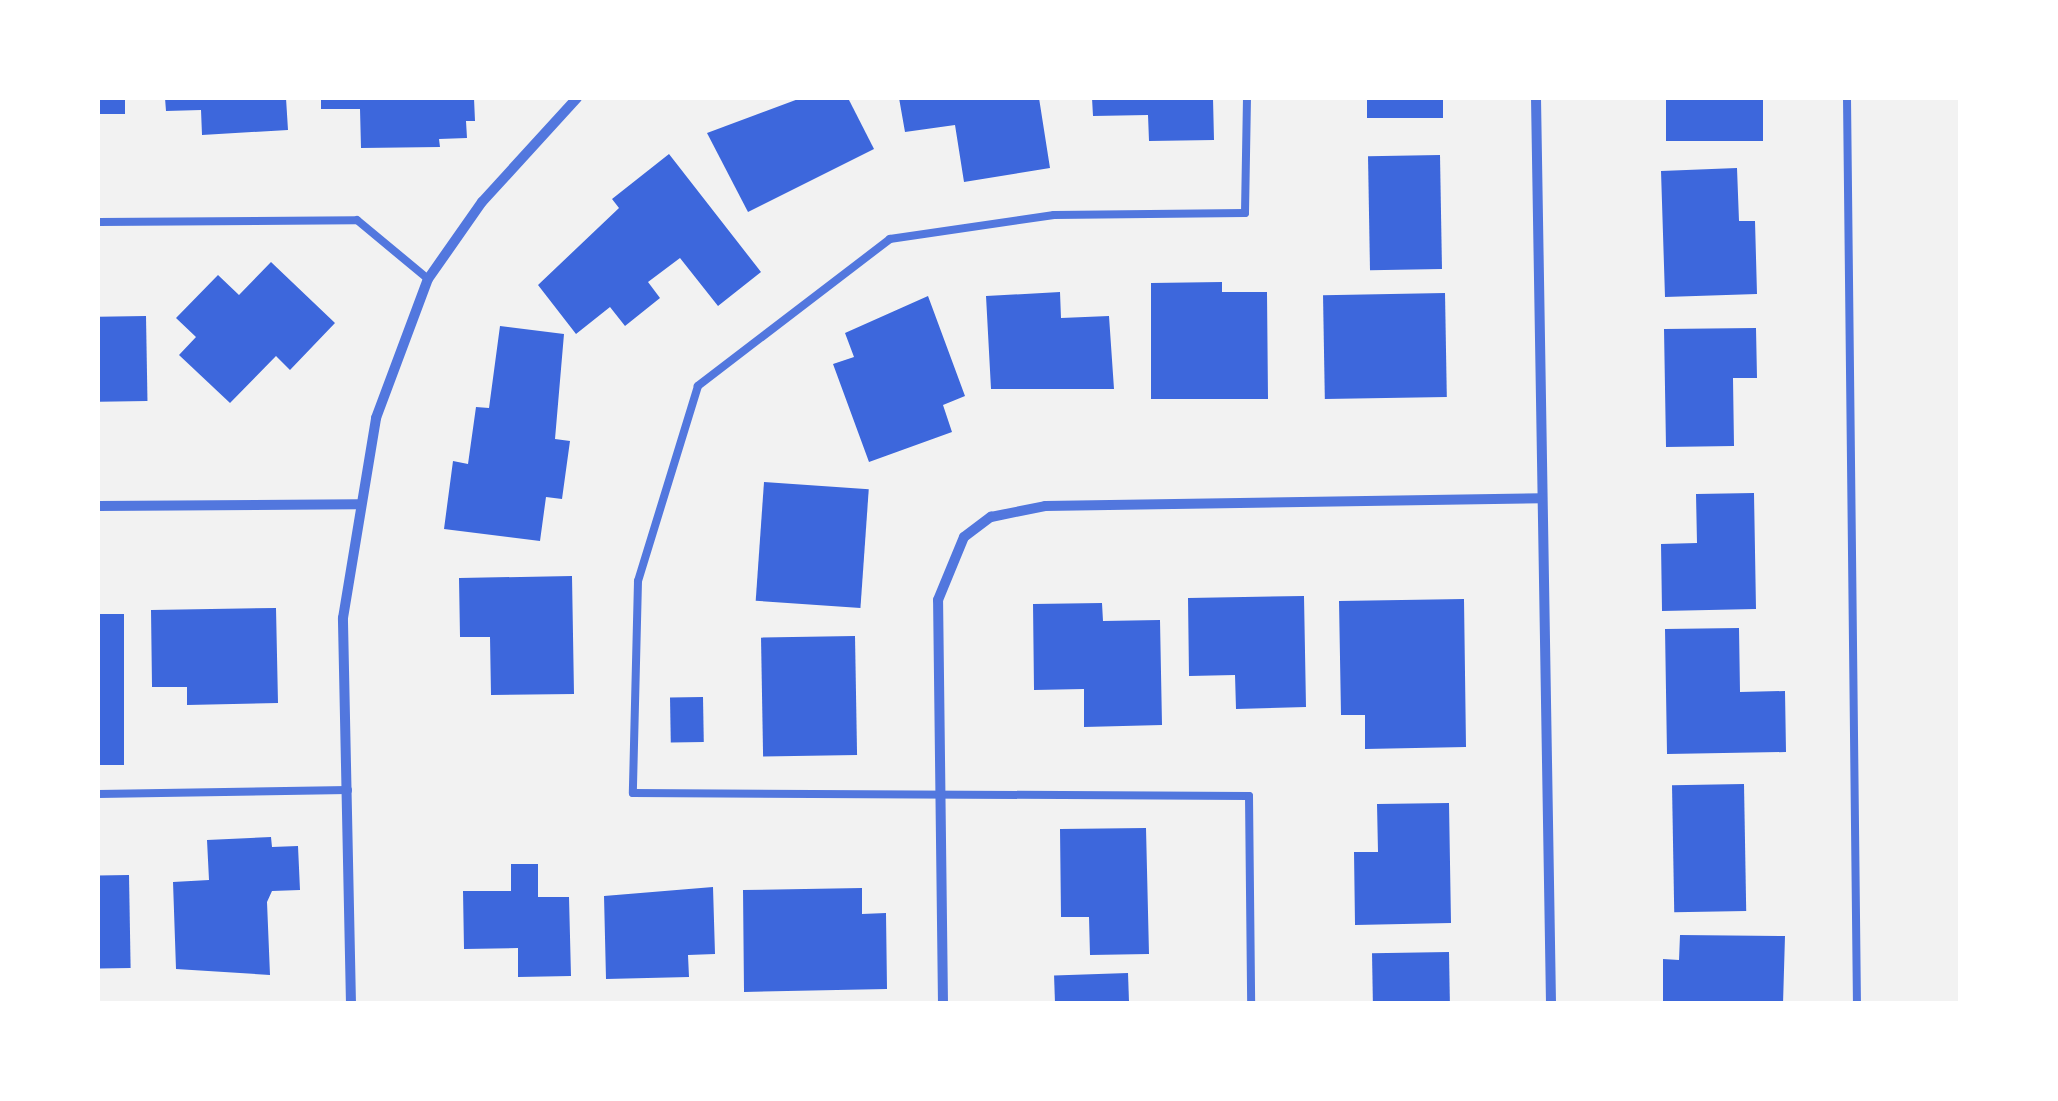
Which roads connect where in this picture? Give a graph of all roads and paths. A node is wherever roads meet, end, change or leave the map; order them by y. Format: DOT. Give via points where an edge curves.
graph roads {
  1 [pos="577,98"];
  2 [pos="1247,98"];
  3 [pos="1536,98"];
  4 [pos="1848,98"];
  5 [pos="98,222"];
  6 [pos="428,279"];
  7 [pos="1542,498"];
  8 [pos="358,504"];
  9 [pos="98,506"];
  10 [pos="348,790"];
  11 [pos="98,794"];
  12 [pos="939,800"];
  13 [pos="352,1004"];
  14 [pos="943,1004"];
  15 [pos="1251,1004"];
  16 [pos="1551,1004"];
  17 [pos="1857,1004"];
  1 -- 6 [label="street" via="482,202"];
  2 -- 12 [label="lane" via="1244,213 1054,215 890,238 698,386 638,581 633,794"];
  3 -- 7 [label="street"];
  4 -- 17 [label="lane"];
  5 -- 6 [label="lane" via="356,220"];
  6 -- 8 [label="street" via="376,418"];
  7 -- 12 [label="street" via="1045,506 991,516 964,537 938,600"];
  7 -- 16 [label="street"];
  8 -- 9 [label="street"];
  8 -- 10 [label="street" via="344,618"];
  10 -- 11 [label="lane"];
  10 -- 13 [label="street"];
  12 -- 14 [label="street"];
  12 -- 15 [label="lane" via="1249,796"];
}
